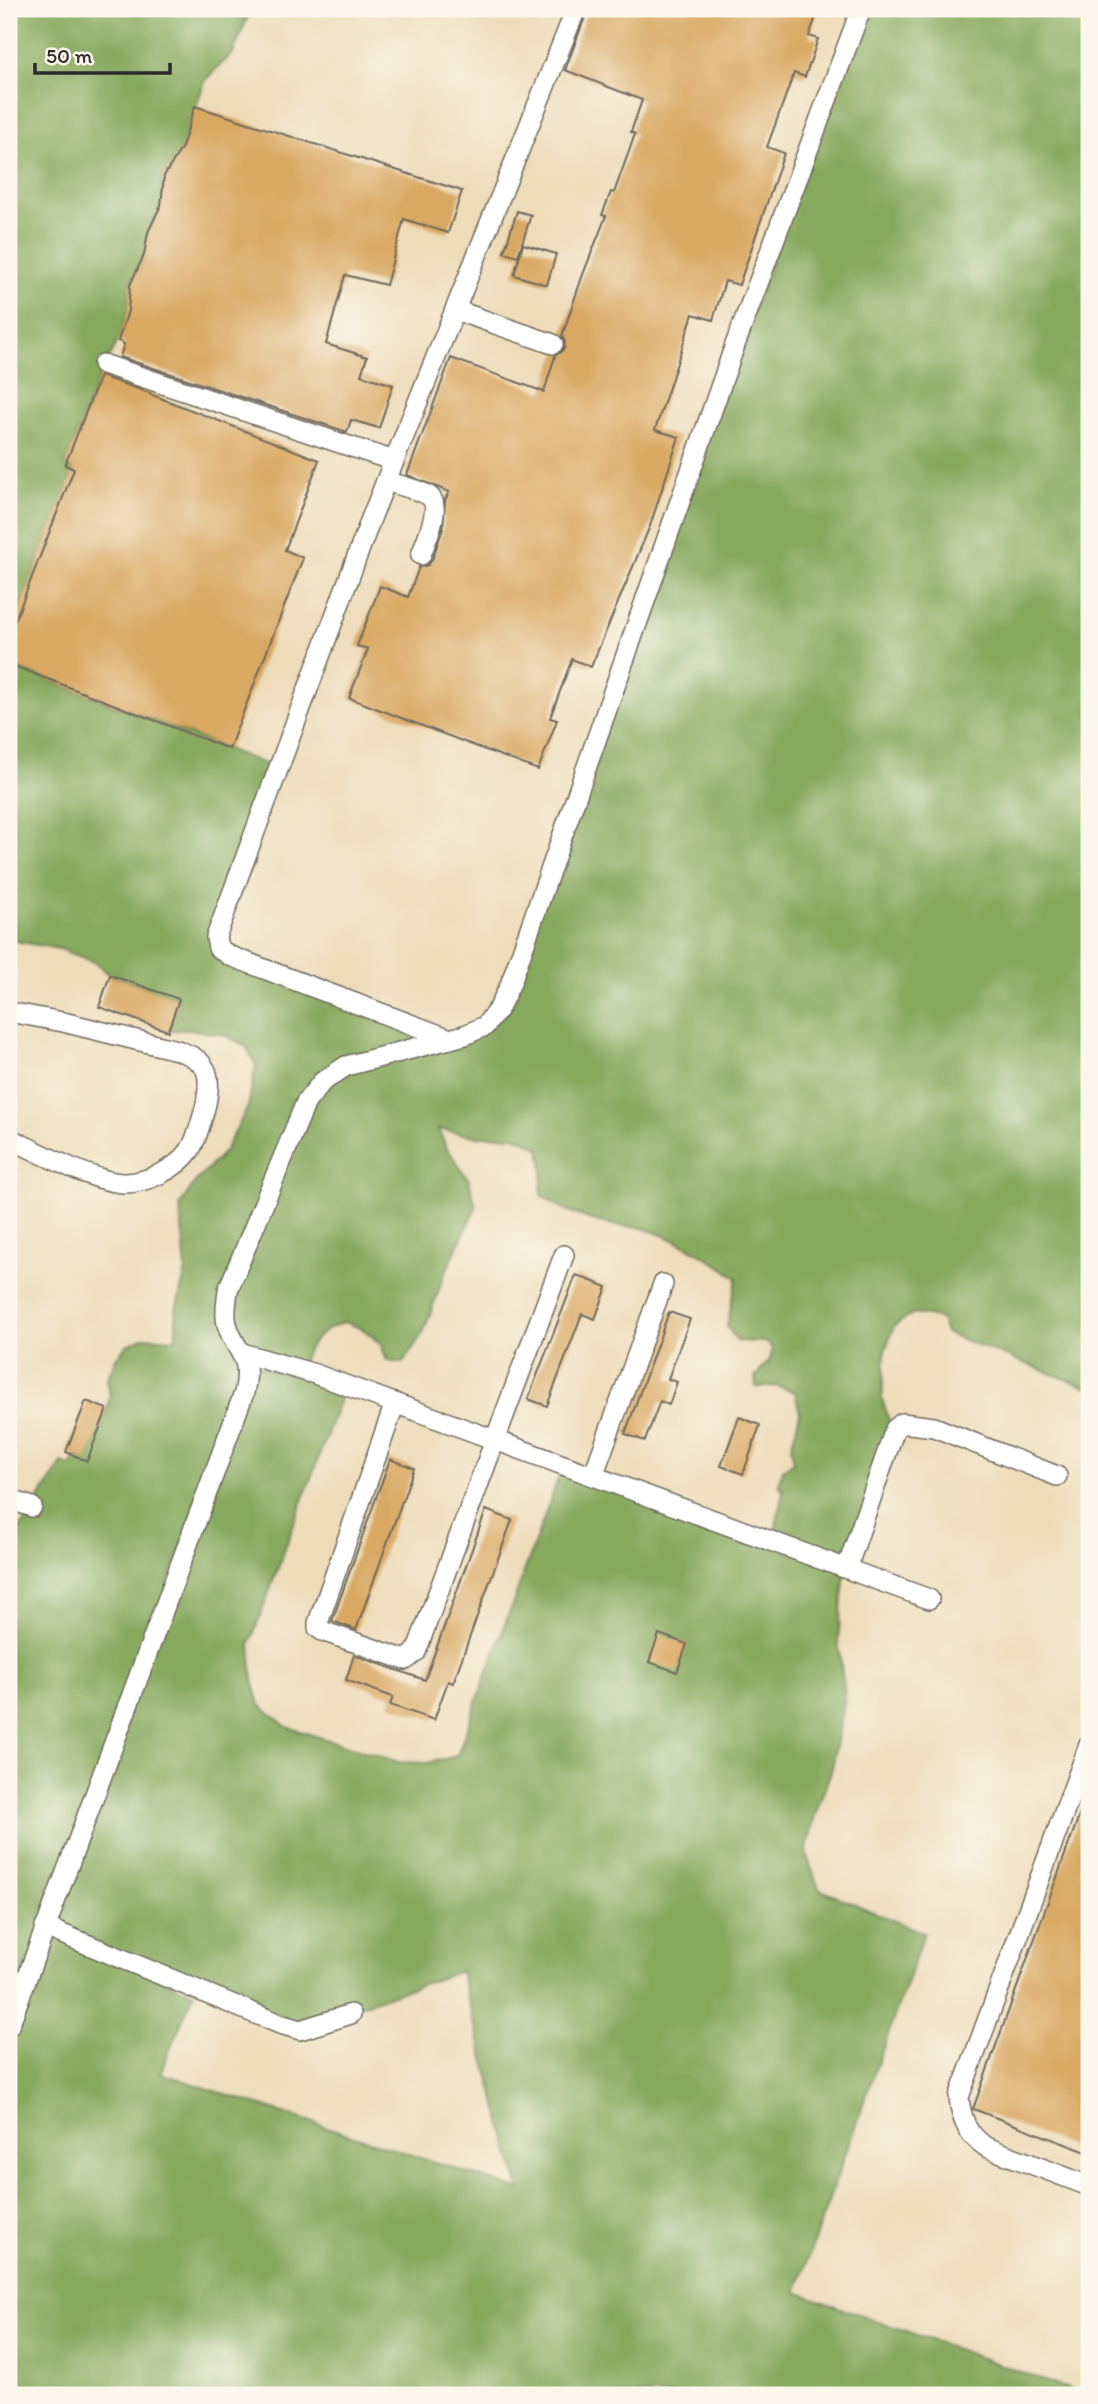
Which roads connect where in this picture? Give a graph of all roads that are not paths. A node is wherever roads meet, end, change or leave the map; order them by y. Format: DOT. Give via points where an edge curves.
graph roads {
  1 [pos="576,9"];
  2 [pos="860,9"];
  3 [pos="455,310"];
  4 [pos="554,344"];
  5 [pos="103,364"];
  6 [pos="394,461"];
  7 [pos="387,481"];
  8 [pos="421,555"];
  9 [pos="9,1012"];
  10 [pos="450,1039"];
  11 [pos="9,1138"];
  12 [pos="564,1255"];
  13 [pos="663,1284"];
  14 [pos="242,1353"];
  15 [pos="395,1403"];
  16 [pos="496,1440"];
  17 [pos="593,1476"];
  18 [pos="1057,1476"];
  19 [pos="9,1499"];
  20 [pos="32,1507"];
  21 [pos="846,1568"];
  22 [pos="929,1599"];
  23 [pos="1089,1745"];
  24 [pos="45,1927"];
  25 [pos="351,2014"];
  26 [pos="9,2026"];
  27 [pos="1089,2186"];
  1 -- 3 [label="street"];
  2 -- 10 [label="street" via="735,345 510,985 485,1026"];
  3 -- 4 [label="street"];
  3 -- 6 [label="street"];
  5 -- 6 [label="street"];
  6 -- 7 [label="street"];
  7 -- 8 [label="street" via="429,496 434,504"];
  7 -- 10 [label="street" via="216,937 218,948 230,956"];
  9 -- 11 [label="street" via="177,1050 206,1069 209,1082 190,1150 162,1173 145,1179 123,1183 82,1171"];
  10 -- 14 [label="street" via="346,1066 322,1082 306,1102 228,1290 227,1323"];
  12 -- 16 [label="street"];
  13 -- 17 [label="street"];
  14 -- 15 [label="street"];
  14 -- 24 [label="street" via="248,1377 244,1393"];
  15 -- 16 [label="street"];
  15 -- 16 [label="street" via="317,1623 322,1631 406,1660 416,1653"];
  16 -- 17 [label="street"];
  17 -- 21 [label="street"];
  18 -- 21 [label="street" via="934,1427 902,1423 895,1429"];
  19 -- 20 [label="street"];
  21 -- 22 [label="street"];
  23 -- 27 [label="street" via="959,2097 960,2114 980,2143"];
  24 -- 25 [label="street" via="300,2030"];
  24 -- 26 [label="street"];
}
